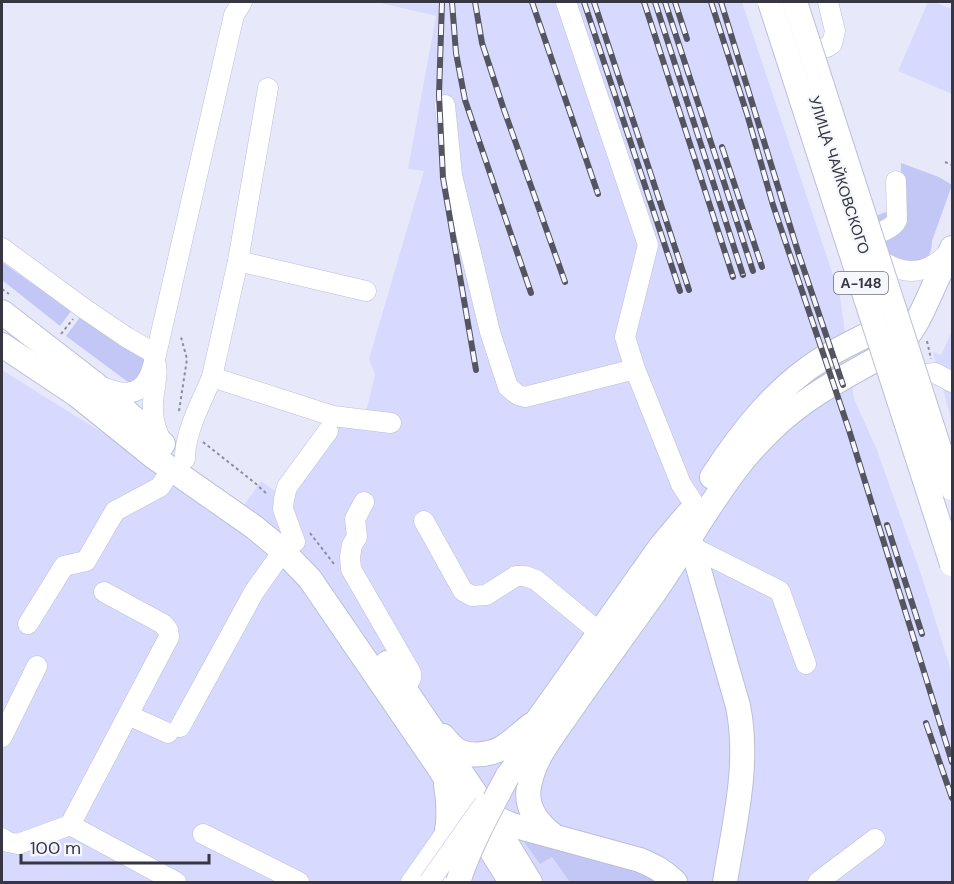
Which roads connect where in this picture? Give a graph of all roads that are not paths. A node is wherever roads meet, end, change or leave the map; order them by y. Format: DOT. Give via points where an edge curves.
graph roads {
  1 [pos="242,2"];
  2 [pos="566,2"];
  3 [pos="770,2"];
  4 [pos="782,2"];
  5 [pos="795,2"];
  6 [pos="828,2"];
  7 [pos="799,55"];
  8 [pos="268,88"];
  9 [pos="445,105"];
  10 [pos="896,181"];
  11 [pos="861,241"];
  12 [pos="2,248"];
  13 [pos="951,250"];
  14 [pos="238,261"];
  15 [pos="933,288"];
  16 [pos="366,291"];
  17 [pos="2,312"];
  18 [pos="888,324"];
  19 [pos="2,345"];
  20 [pos="896,349"];
  21 [pos="155,358"];
  22 [pos="634,369"];
  23 [pos="212,377"];
  24 [pos="904,377"];
  25 [pos="944,378"];
  26 [pos="90,388"];
  27 [pos="391,423"];
  28 [pos="328,431"];
  29 [pos="163,444"];
  30 [pos="178,465"];
  31 [pos="952,488"];
  32 [pos="363,502"];
  33 [pos="691,509"];
  34 [pos="424,521"];
  35 [pos="952,532"];
  36 [pos="692,545"];
  37 [pos="289,546"];
  38 [pos="952,564"];
  39 [pos="104,592"];
  40 [pos="28,624"];
  41 [pos="600,633"];
  42 [pos="806,664"];
  43 [pos="37,666"];
  44 [pos="409,694"];
  45 [pos="128,715"];
  46 [pos="538,720"];
  47 [pos="2,737"];
  48 [pos="537,759"];
  49 [pos="440,769"];
  50 [pos="507,777"];
  51 [pos="481,802"];
  52 [pos="70,825"];
  53 [pos="448,829"];
  54 [pos="203,834"];
  55 [pos="553,835"];
  56 [pos="2,838"];
  57 [pos="875,839"];
  58 [pos="176,882"];
  59 [pos="298,882"];
  60 [pos="411,882"];
  61 [pos="429,882"];
  62 [pos="437,882"];
  63 [pos="458,882"];
  64 [pos="511,882"];
  65 [pos="530,882"];
  66 [pos="675,882"];
  67 [pos="724,882"];
  68 [pos="818,882"];
  1 -- 21 [label="street" via="234,15"];
  2 -- 22 [label="street" via="648,245 625,337"];
  3 -- 38 [label="main road, А-148, bridge"];
  4 -- 7 [label="street, УЛИЦА ЧАЙКОВСКОГО"];
  5 -- 31 [label="main road, А-148, bridge"];
  6 -- 7 [label="street" via="835,31 832,44"];
  7 -- 11 [label="street, УЛИЦА ЧАЙКОВСКОГО"];
  8 -- 14 [label="street"];
  9 -- 22 [label="street" via="452,175 490,333 508,387 525,397"];
  10 -- 11 [label="street" via="897,220"];
  11 -- 13 [label="street" via="881,261 910,271 932,266"];
  11 -- 18 [label="street, УЛИЦА ЧАЙКОВСКОГО"];
  12 -- 21 [label="street" via="82,308 152,352"];
  13 -- 15 [label="main road"];
  14 -- 16 [label="street"];
  14 -- 23 [label="street"];
  15 -- 18 [label="main road"];
  15 -- 20 [label="main road" via="911,333"];
  17 -- 26 [label="main road"];
  18 -- 20 [label="main road, УЛИЦА ЧАЙКОВСКОГО"];
  18 -- 33 [label="main road" via="825,357 784,388 733,444"];
  19 -- 26 [label="main road"];
  20 -- 24 [label="main road, УЛИЦА ЧАЙКОВСКОГО"];
  20 -- 36 [label="main road" via="813,395 772,429 740,463 711,505"];
  21 -- 26 [label="street" via="149,378 136,391 116,393"];
  21 -- 29 [label="street" via="154,417"];
  22 -- 33 [label="street"];
  23 -- 27 [label="street" via="333,416"];
  23 -- 30 [label="street"];
  24 -- 25 [label="street"];
  24 -- 35 [label="main road, УЛИЦА ЧАЙКОВСКОГО"];
  26 -- 29 [label="main road"];
  26 -- 30 [label="main road" via="154,457"];
  28 -- 37 [label="street" via="287,488 284,508"];
  29 -- 30 [label="main road"];
  30 -- 37 [label="main road" via="254,527"];
  30 -- 40 [label="street" via="160,487 116,511 86,561 64,566"];
  32 -- 44 [label="street" via="355,519 357,537 352,545 351,569 411,673"];
  33 -- 41 [label="main road"];
  33 -- 50 [label="main road" via="640,595"];
  34 -- 41 [label="street" via="463,591 472,596 486,595 516,576 525,576 536,580"];
  36 -- 42 [label="street" via="780,591"];
  36 -- 48 [label="main road" via="591,679"];
  36 -- 67 [label="main road" via="738,706 744,746"];
  37 -- 44 [label="main road" via="309,554 325,572"];
  37 -- 45 [label="street" via="254,592 174,730"];
  37 -- 49 [label="main road"];
  39 -- 45 [label="street" via="164,624 168,630 167,642"];
  41 -- 46 [label="main road"];
  43 -- 47 [label="street"];
  44 -- 46 [label="main road" via="449,743 463,753 498,750"];
  44 -- 51 [label="main road"];
  45 -- 52 [label="street"];
  46 -- 48 [label="main road" via="497,777 499,787 515,790"];
  48 -- 55 [label="main road" via="529,784 530,808 543,828"];
  49 -- 53 [label="main road" via="449,800"];
  49 -- 64 [label="main road"];
  50 -- 61 [label="street, bridge"];
  50 -- 63 [label="main road, bridge" via="476,836"];
  51 -- 55 [label="main road" via="499,820"];
  51 -- 65 [label="main road"];
  52 -- 56 [label="street" via="18,844"];
  52 -- 58 [label="street"];
  53 -- 60 [label="street"];
  53 -- 62 [label="main road"];
  54 -- 59 [label="street"];
  55 -- 66 [label="main road" via="640,860 658,867"];
  57 -- 68 [label="street"];
}
